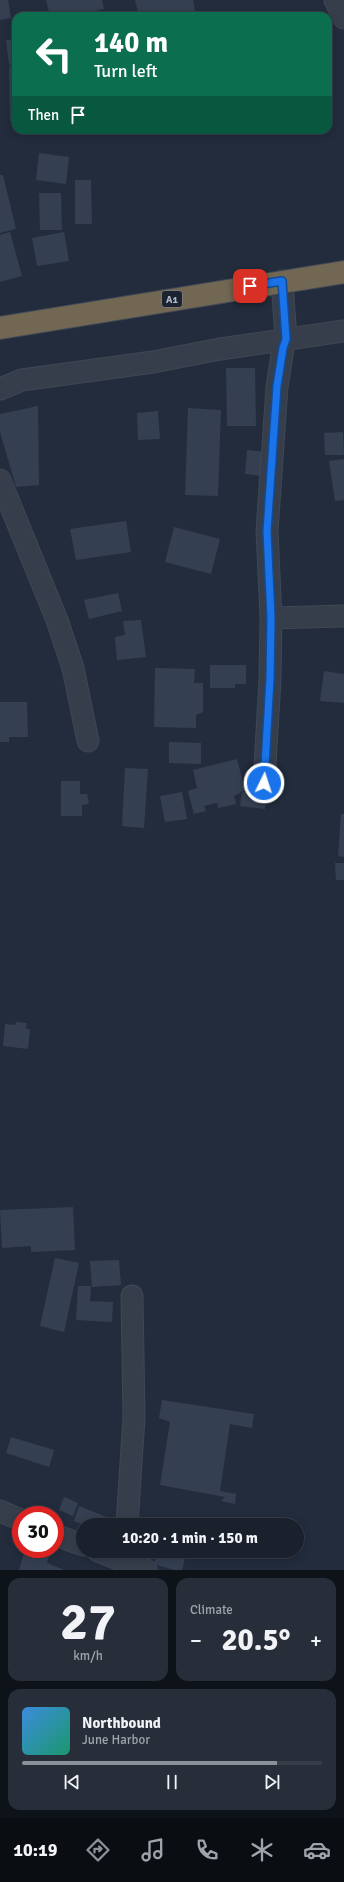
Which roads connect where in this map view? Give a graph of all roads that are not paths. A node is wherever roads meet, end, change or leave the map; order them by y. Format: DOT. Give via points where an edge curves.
graph roads {
  1 [pos="335,0"];
  2 [pos="344,18"];
  3 [pos="344,272"];
  4 [pos="282,281"];
  5 [pos="0,328"];
  6 [pos="344,331"];
  7 [pos="286,339"];
  8 [pos="0,389"];
  9 [pos="0,480"];
  10 [pos="344,616"];
  11 [pos="271,618"];
  12 [pos="88,741"];
  13 [pos="264,783"];
  14 [pos="132,1296"];
  15 [pos="0,1511"];
  16 [pos="12,1516"];
  17 [pos="127,1518"];
  18 [pos="64,1538"];
  19 [pos="76,1542"];
  20 [pos="127,1558"];
  21 [pos="146,1570"];
  1 -- 2 [label="street"];
  3 -- 4 [label="highway, A1"];
  4 -- 5 [label="highway, A1"];
  4 -- 7 [label="street"];
  6 -- 7 [label="street"];
  7 -- 8 [label="street" via="153,362 22,380"];
  7 -- 11 [label="street" via="277,386 267,531"];
  9 -- 12 [label="street" via="57,620 73,668"];
  10 -- 11 [label="street"];
  11 -- 13 [label="street"];
  14 -- 17 [label="street" via="134,1417"];
  15 -- 16 [label="street"];
  18 -- 19 [label="street"];
  20 -- 21 [label="street"];
}
